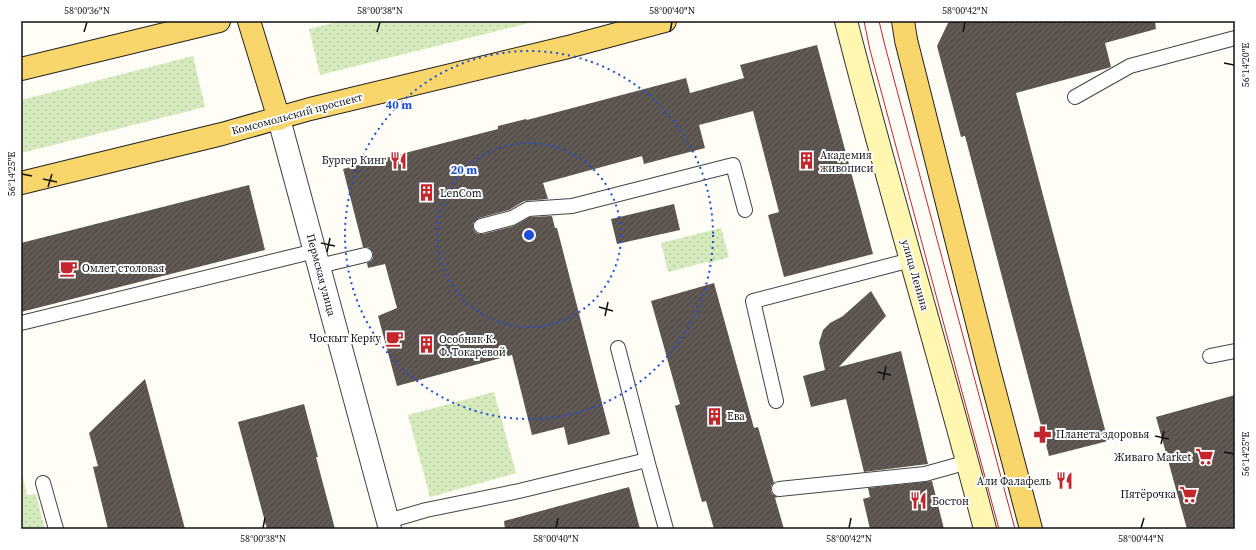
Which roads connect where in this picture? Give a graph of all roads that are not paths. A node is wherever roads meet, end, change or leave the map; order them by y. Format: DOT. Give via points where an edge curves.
graph roads {
  1 [pos="219,21"];
  2 [pos="249,21"];
  3 [pos="665,21"];
  4 [pos="846,21"];
  5 [pos="902,21"];
  6 [pos="1235,38"];
  7 [pos="21,69"];
  8 [pos="1075,97"];
  9 [pos="279,118"];
  10 [pos="21,183"];
  11 [pos="745,210"];
  12 [pos="481,226"];
  13 [pos="365,255"];
  14 [pos="317,258"];
  15 [pos="911,260"];
  16 [pos="21,323"];
  17 [pos="618,348"];
  18 [pos="1235,351"];
  19 [pos="1210,356"];
  20 [pos="776,401"];
  21 [pos="647,460"];
  22 [pos="968,462"];
  23 [pos="44,483"];
  24 [pos="779,489"];
  25 [pos="389,525"];
  26 [pos="56,529"];
  27 [pos="666,529"];
  28 [pos="985,529"];
  29 [pos="1031,529"];
  1 -- 7 [label="main road"];
  2 -- 9 [label="main road, Пермская улица"];
  3 -- 9 [label="main road, Комсомольский проспект"];
  4 -- 15 [label="main road, улица Ленина"];
  5 -- 29 [label="main road"];
  6 -- 8 [label="lane" via="1130,66"];
  9 -- 10 [label="main road, Комсомольский проспект"];
  9 -- 14 [label="street, Пермская улица"];
  11 -- 12 [label="lane" via="733,165 572,206 528,209 512,218"];
  13 -- 14 [label="lane"];
  14 -- 16 [label="lane"];
  14 -- 25 [label="street, Пермская улица"];
  15 -- 20 [label="lane" via="753,301"];
  15 -- 22 [label="main road, улица Ленина"];
  17 -- 21 [label="lane"];
  18 -- 19 [label="lane"];
  21 -- 25 [label="lane" via="519,492 426,510"];
  21 -- 27 [label="lane"];
  22 -- 24 [label="lane" via="925,474"];
  22 -- 28 [label="main road, улица Ленина"];
  23 -- 26 [label="lane"];
}
